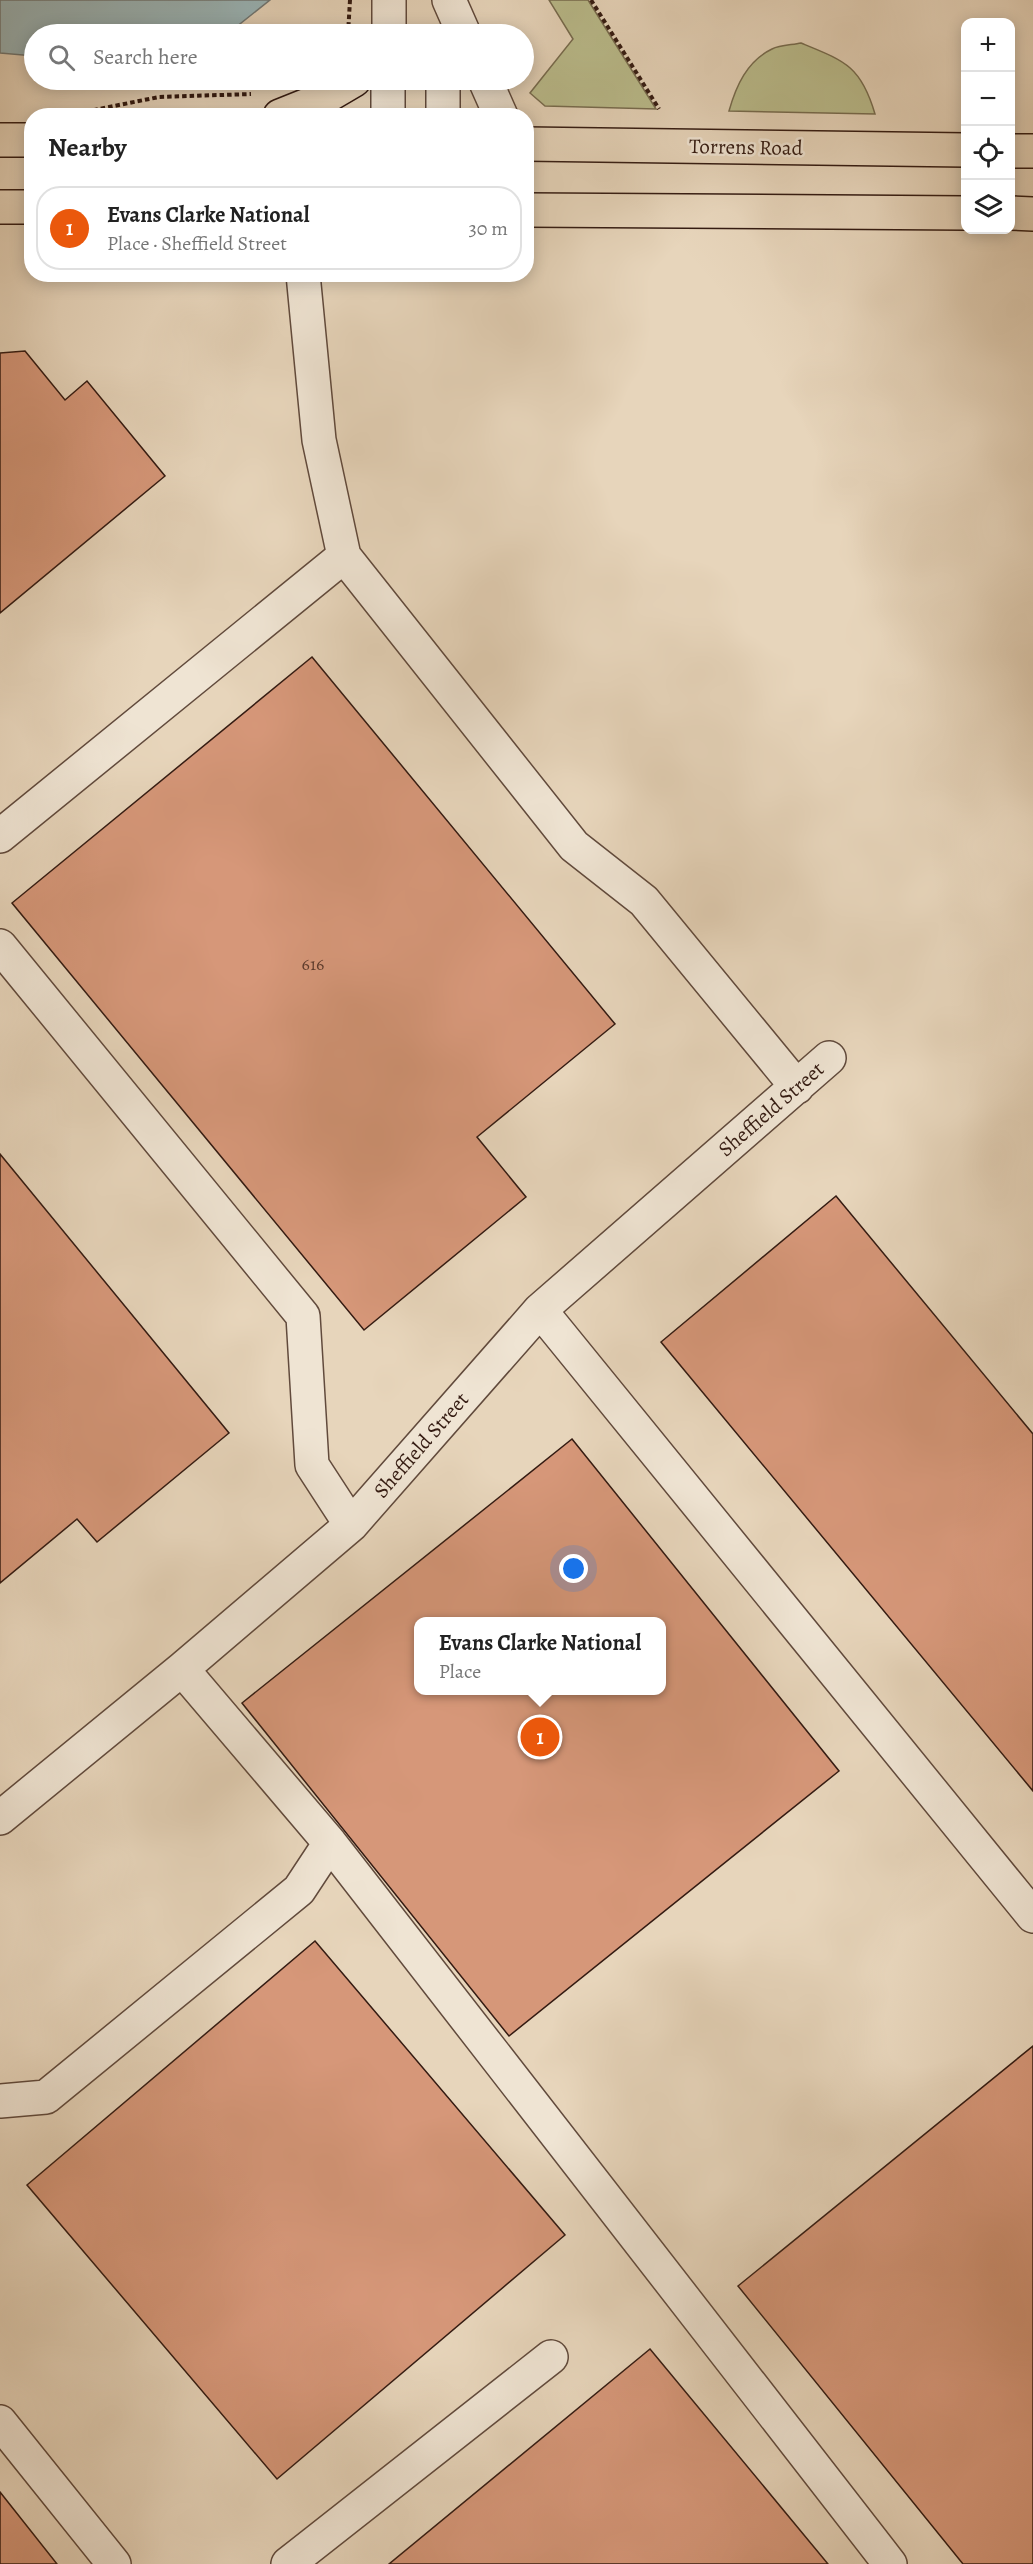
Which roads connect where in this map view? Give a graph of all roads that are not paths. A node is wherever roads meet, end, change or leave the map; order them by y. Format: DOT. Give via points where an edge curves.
graph roads {
  1 [pos="389,0"];
  2 [pos="442,0"];
  3 [pos="449,0"];
  4 [pos="389,24"];
  5 [pos="443,24"];
  6 [pos="460,24"];
  7 [pos="337,90"];
  8 [pos="388,90"];
  9 [pos="443,90"];
  10 [pos="489,90"];
  11 [pos="300,108"];
  12 [pos="388,108"];
  13 [pos="443,108"];
  14 [pos="497,108"];
  15 [pos="0,140"];
  16 [pos="24,140"];
  17 [pos="534,144"];
  18 [pos="961,150"];
  19 [pos="1015,151"];
  20 [pos="1033,151"];
  21 [pos="0,207"];
  22 [pos="24,207"];
  23 [pos="534,210"];
  24 [pos="961,213"];
  25 [pos="1015,213"];
  26 [pos="1033,214"];
  27 [pos="304,282"];
  28 [pos="344,556"];
  29 [pos="0,836"];
  30 [pos="0,946"];
  31 [pos="829,1058"];
  32 [pos="796,1087"];
  33 [pos="540,1310"];
  34 [pos="351,1525"];
  35 [pos="182,1669"];
  36 [pos="0,1818"];
  37 [pos="330,1843"];
  38 [pos="1033,1916"];
  39 [pos="0,2101"];
  40 [pos="551,2357"];
  41 [pos="0,2422"];
  42 [pos="114,2564"];
  43 [pos="288,2564"];
  44 [pos="890,2564"];
  1 -- 4 [label="street"];
  2 -- 5 [label="street"];
  3 -- 6 [label="street"];
  7 -- 11 [label="main road"];
  8 -- 12 [label="street"];
  9 -- 13 [label="street"];
  10 -- 14 [label="street"];
  15 -- 16 [label="main road"];
  17 -- 18 [label="main road, Torrens Road"];
  19 -- 20 [label="main road"];
  21 -- 22 [label="main road"];
  23 -- 24 [label="main road"];
  25 -- 26 [label="main road"];
  27 -- 28 [label="street" via="319,441"];
  28 -- 29 [label="street"];
  28 -- 32 [label="street" via="574,846 644,901"];
  30 -- 34 [label="street" via="303,1316 312,1465"];
  31 -- 32 [label="street, Sheffield Street"];
  32 -- 33 [label="street, Sheffield Street"];
  33 -- 34 [label="street, Sheffield Street"];
  33 -- 38 [label="street"];
  34 -- 35 [label="street, Sheffield Street"];
  35 -- 36 [label="street, Sheffield Street"];
  35 -- 37 [label="street"];
  37 -- 39 [label="street" via="299,1890 46,2097"];
  37 -- 44 [label="street"];
  40 -- 43 [label="street"];
  41 -- 42 [label="street"];
}
